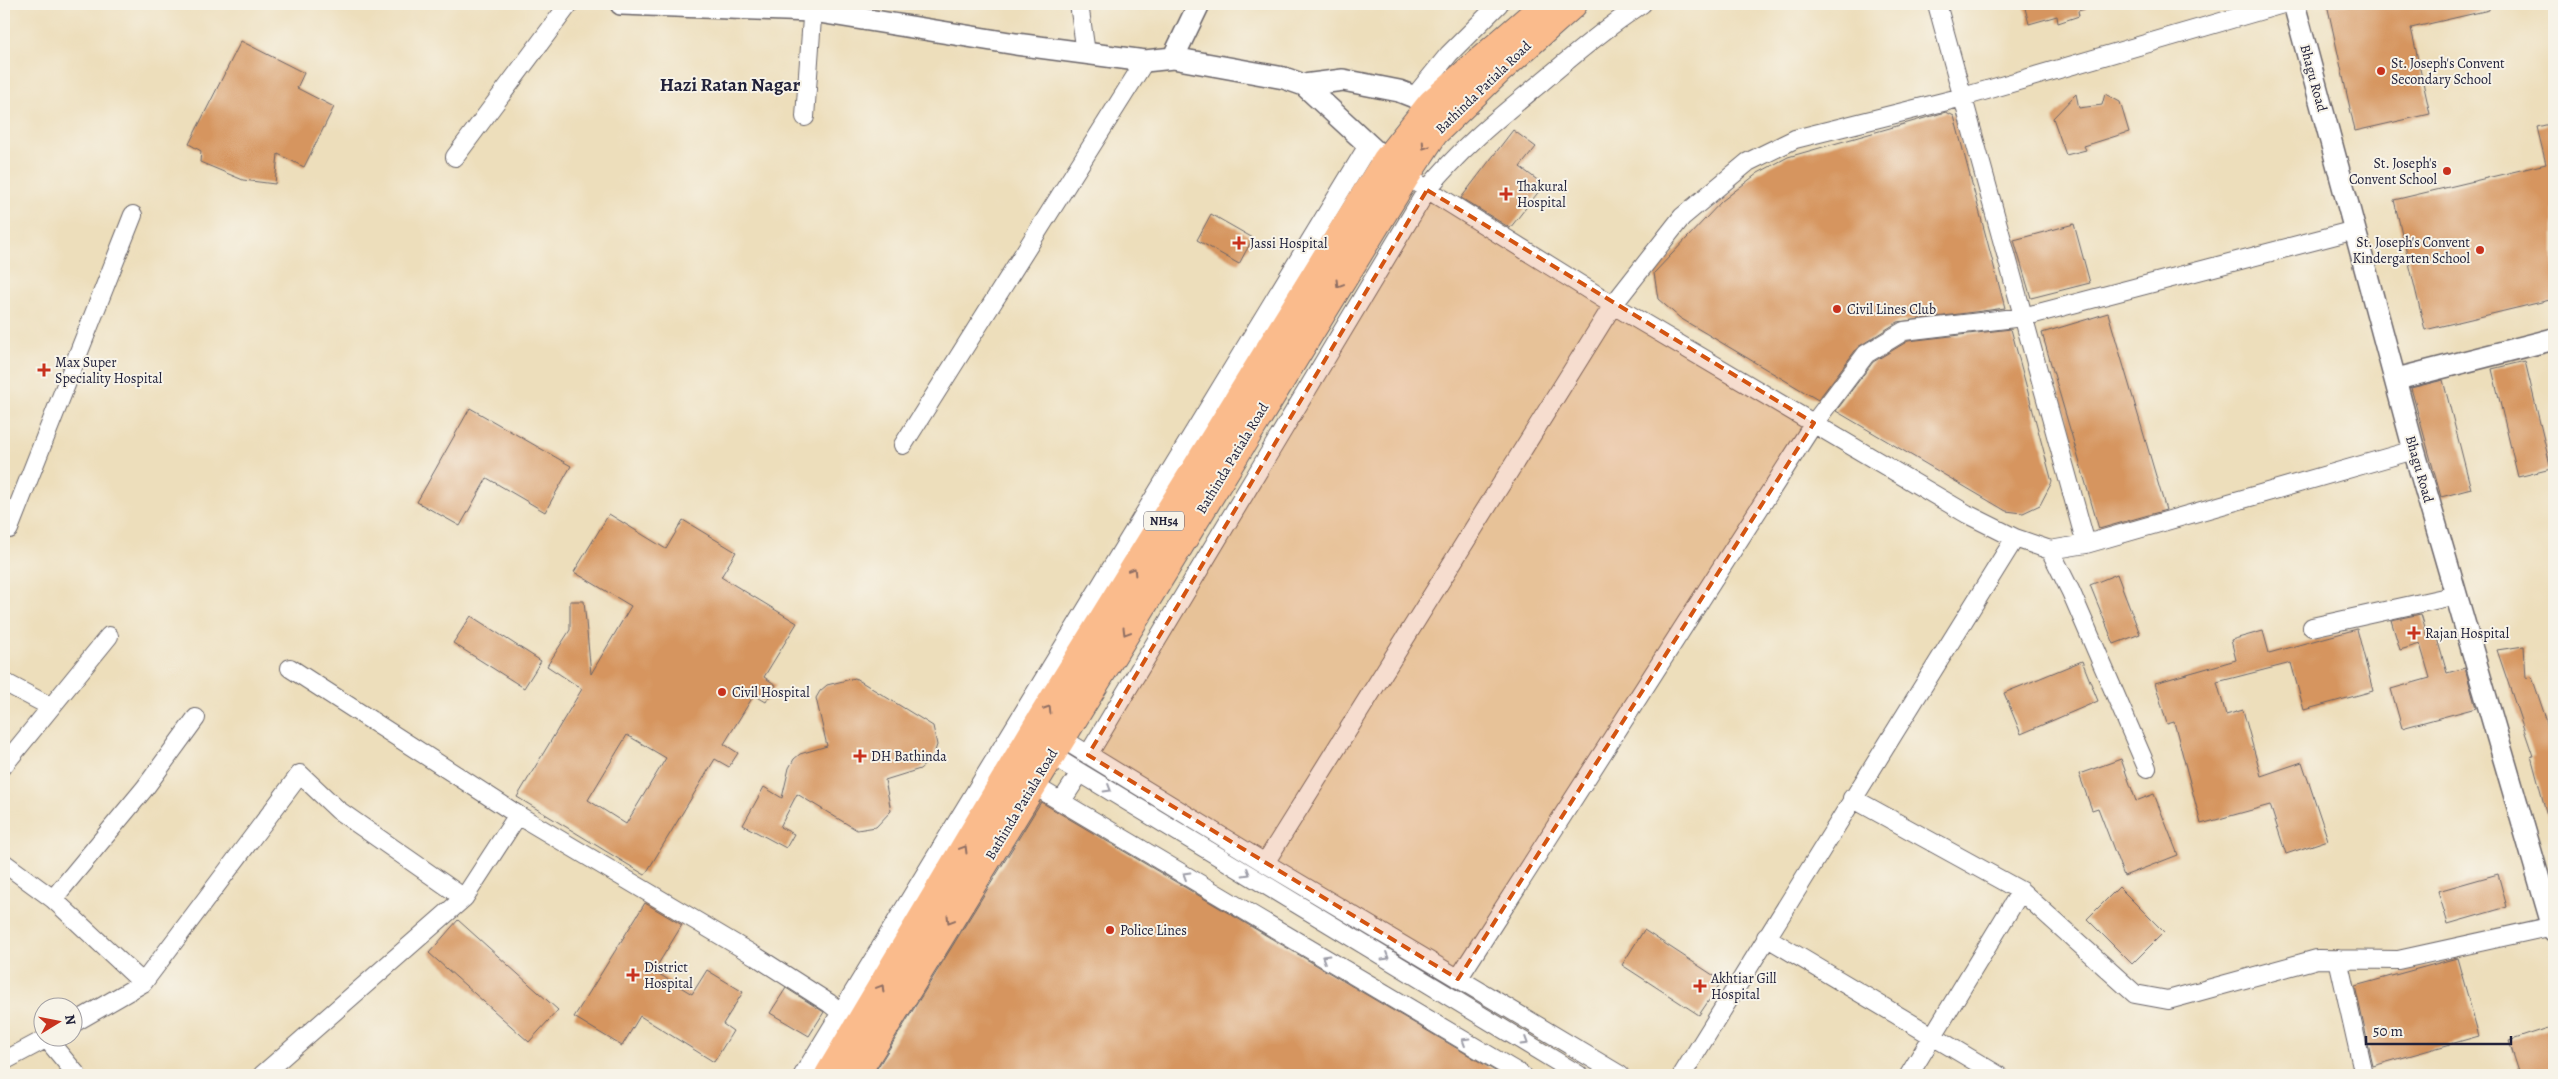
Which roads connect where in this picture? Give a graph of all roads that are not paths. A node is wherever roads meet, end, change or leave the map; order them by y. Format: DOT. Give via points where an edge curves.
graph roads {
  1 [pos="569,4"];
  2 [pos="621,4"];
  3 [pos="1079,4"];
  4 [pos="1199,4"];
  5 [pos="1499,4"];
  6 [pos="1546,4"];
  7 [pos="1573,4"];
  8 [pos="1642,4"];
  9 [pos="1937,4"];
  10 [pos="2284,4"];
  11 [pos="2294,4"];
  12 [pos="813,8"];
  13 [pos="1086,53"];
  14 [pos="1173,58"];
  15 [pos="1145,61"];
  16 [pos="1304,85"];
  17 [pos="1963,97"];
  18 [pos="1434,104"];
  19 [pos="805,117"];
  20 [pos="455,157"];
  21 [pos="1397,168"];
  22 [pos="133,215"];
  23 [pos="2355,230"];
  24 [pos="1613,305"];
  25 [pos="2023,318"];
  26 [pos="2554,339"];
  27 [pos="2397,379"];
  28 [pos="1814,423"];
  29 [pos="903,445"];
  30 [pos="2414,450"];
  31 [pos="4,529"];
  32 [pos="2015,538"];
  33 [pos="2086,544"];
  34 [pos="2050,550"];
  35 [pos="2457,595"];
  36 [pos="2312,627"];
  37 [pos="110,636"];
  38 [pos="290,668"];
  39 [pos="4,682"];
  40 [pos="51,707"];
  41 [pos="196,718"];
  42 [pos="1056,747"];
  43 [pos="1088,754"];
  44 [pos="4,765"];
  45 [pos="2147,768"];
  46 [pos="1080,773"];
  47 [pos="1033,785"];
  48 [pos="1852,798"];
  49 [pos="1061,802"];
  50 [pos="518,815"];
  51 [pos="4,863"];
  52 [pos="1265,864"];
  53 [pos="2021,891"];
  54 [pos="464,898"];
  55 [pos="53,899"];
  56 [pos="2554,927"];
  57 [pos="1766,937"];
  58 [pos="2338,959"];
  59 [pos="1458,979"];
  60 [pos="143,984"];
  61 [pos="82,1018"];
  62 [pos="850,1020"];
  63 [pos="1933,1036"];
  64 [pos="33,1046"];
  65 [pos="55,1046"];
  66 [pos="4,1061"];
  67 [pos="77,1075"];
  68 [pos="262,1075"];
  69 [pos="804,1075"];
  70 [pos="829,1075"];
  71 [pos="855,1075"];
  72 [pos="1522,1075"];
  73 [pos="1579,1075"];
  74 [pos="1620,1075"];
  75 [pos="1682,1075"];
  76 [pos="1910,1075"];
  77 [pos="1998,1075"];
  78 [pos="2364,1075"];
  1 -- 20 [label="street"];
  2 -- 12 [label="street"];
  3 -- 13 [label="street"];
  4 -- 14 [label="street"];
  5 -- 18 [label="street" via="1449,54"];
  6 -- 18 [label="highway, NH54"];
  7 -- 18 [label="highway, Bathinda Patiala Road / NH54" via="1499,70"];
  8 -- 21 [label="street" via="1616,20 1479,134 1446,166"];
  9 -- 17 [label="street"];
  10 -- 17 [label="street"];
  11 -- 23 [label="street, Bhagu Road"];
  12 -- 13 [label="street" via="1016,44"];
  12 -- 19 [label="street"];
  13 -- 15 [label="street"];
  14 -- 15 [label="street"];
  14 -- 16 [label="street" via="1284,78"];
  15 -- 29 [label="street"];
  16 -- 18 [label="street" via="1343,80 1399,91"];
  16 -- 21 [label="street"];
  17 -- 24 [label="street" via="1795,139 1748,162 1682,217"];
  17 -- 25 [label="street"];
  18 -- 21 [label="highway, NH54"];
  21 -- 24 [label="street"];
  21 -- 42 [label="highway, Bathinda Patiala Road / NH54, one-way"];
  21 -- 43 [label="street"];
  21 -- 62 [label="highway, NH54"];
  22 -- 31 [label="street" via="9,529"];
  23 -- 25 [label="street"];
  23 -- 27 [label="street, Bhagu Road"];
  24 -- 28 [label="street"];
  24 -- 52 [label="street"];
  25 -- 28 [label="street" via="1904,331 1866,354"];
  25 -- 33 [label="street"];
  26 -- 27 [label="street"];
  27 -- 30 [label="street, Bhagu Road"];
  28 -- 32 [label="street" via="1967,514"];
  28 -- 59 [label="street"];
  30 -- 33 [label="street"];
  30 -- 35 [label="street, Bhagu Road"];
  32 -- 34 [label="street"];
  32 -- 48 [label="street"];
  33 -- 34 [label="street"];
  34 -- 45 [label="street"];
  35 -- 36 [label="street"];
  35 -- 56 [label="street, Bhagu Road"];
  37 -- 40 [label="street"];
  38 -- 50 [label="street"];
  39 -- 40 [label="street"];
  40 -- 44 [label="street"];
  41 -- 55 [label="street" via="145,788"];
  42 -- 43 [label="street"];
  42 -- 46 [label="street"];
  42 -- 47 [label="highway, Bathinda Patiala Road / NH54"];
  43 -- 52 [label="street"];
  46 -- 49 [label="street"];
  46 -- 73 [label="street, one-way"];
  47 -- 49 [label="street"];
  47 -- 71 [label="highway, Bathinda Patiala Road / NH54, one-way"];
  48 -- 53 [label="street"];
  48 -- 57 [label="street"];
  72 -- 49 [label="street, one-way"];
  50 -- 54 [label="street"];
  50 -- 62 [label="street" via="757,957"];
  51 -- 55 [label="street"];
  52 -- 59 [label="street"];
  53 -- 58 [label="street" via="2135,994 2168,1000 2317,959"];
  53 -- 63 [label="street"];
  54 -- 60 [label="street" via="338,810 300,774"];
  54 -- 68 [label="street"];
  55 -- 60 [label="street"];
  56 -- 58 [label="street" via="2398,960"];
  57 -- 63 [label="street"];
  57 -- 75 [label="street"];
  58 -- 78 [label="street"];
  59 -- 74 [label="street"];
  60 -- 61 [label="street"];
  62 -- 69 [label="street"];
  62 -- 70 [label="highway, NH54"];
  63 -- 76 [label="street"];
  63 -- 77 [label="street"];
  64 -- 66 [label="street"];
  65 -- 67 [label="street"];
}
